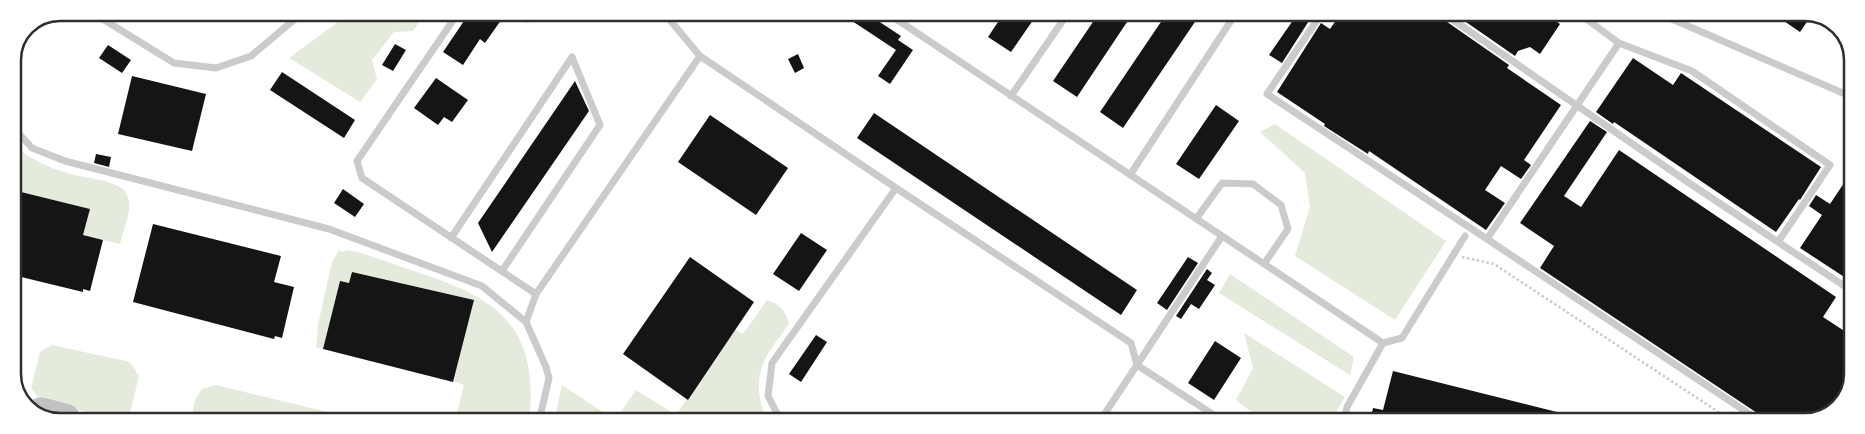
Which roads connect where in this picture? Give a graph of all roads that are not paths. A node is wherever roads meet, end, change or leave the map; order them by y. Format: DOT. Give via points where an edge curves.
graph roads {
  1 [pos="107,21"];
  2 [pos="293,21"];
  3 [pos="453,21"];
  4 [pos="671,21"];
  5 [pos="1063,21"];
  6 [pos="1231,21"];
  7 [pos="1317,21"];
  8 [pos="1455,21"];
  9 [pos="1589,21"];
  10 [pos="1676,21"];
  11 [pos="899,22"];
  12 [pos="1680,23"];
  13 [pos="1619,43"];
  14 [pos="700,56"];
  15 [pos="1844,94"];
  16 [pos="1011,96"];
  17 [pos="1577,106"];
  18 [pos="21,136"];
  19 [pos="1130,175"];
  20 [pos="896,188"];
  21 [pos="1196,218"];
  22 [pos="1222,236"];
  23 [pos="1466,236"];
  24 [pos="451,238"];
  25 [pos="1487,239"];
  26 [pos="1778,242"];
  27 [pos="1264,264"];
  28 [pos="502,271"];
  29 [pos="1844,286"];
  30 [pos="536,294"];
  31 [pos="526,322"];
  32 [pos="1384,343"];
  33 [pos="1137,365"];
  34 [pos="541,413"];
  35 [pos="777,413"];
  36 [pos="1105,413"];
  37 [pos="1211,413"];
  38 [pos="1346,413"];
  39 [pos="1747,413"];
  1 -- 2 [label="lane" via="174,63 216,68 251,56"];
  3 -- 24 [label="lane" via="358,161 362,178"];
  4 -- 14 [label="lane"];
  5 -- 16 [label="lane"];
  6 -- 19 [label="lane"];
  7 -- 25 [label="lane" via="1268,94"];
  8 -- 17 [label="lane"];
  9 -- 13 [label="lane"];
  10 -- 12 [label="lane"];
  11 -- 16 [label="lane"];
  12 -- 15 [label="lane"];
  13 -- 17 [label="lane"];
  13 -- 26 [label="lane" via="1692,71 1830,165"];
  14 -- 20 [label="lane"];
  14 -- 30 [label="lane"];
  16 -- 19 [label="lane"];
  17 -- 25 [label="lane"];
  17 -- 26 [label="lane"];
  18 -- 31 [label="lane" via="32,148 65,161 329,229 482,286"];
  19 -- 21 [label="lane"];
  20 -- 33 [label="lane" via="1131,342"];
  20 -- 35 [label="lane" via="772,364 768,396"];
  21 -- 22 [label="lane"];
  21 -- 27 [label="lane" via="1222,183 1252,184 1281,205 1288,229"];
  22 -- 27 [label="lane"];
  22 -- 33 [label="lane"];
  23 -- 32 [label="lane" via="1402,338"];
  24 -- 28 [label="lane"];
  24 -- 28 [label="lane" via="572,57 600,125"];
  25 -- 39 [label="lane"];
  26 -- 29 [label="lane"];
  27 -- 32 [label="lane"];
  28 -- 30 [label="lane"];
  30 -- 31 [label="lane"];
  31 -- 34 [label="lane" via="549,378"];
  32 -- 38 [label="lane"];
  33 -- 36 [label="lane"];
  33 -- 37 [label="lane"];
}
